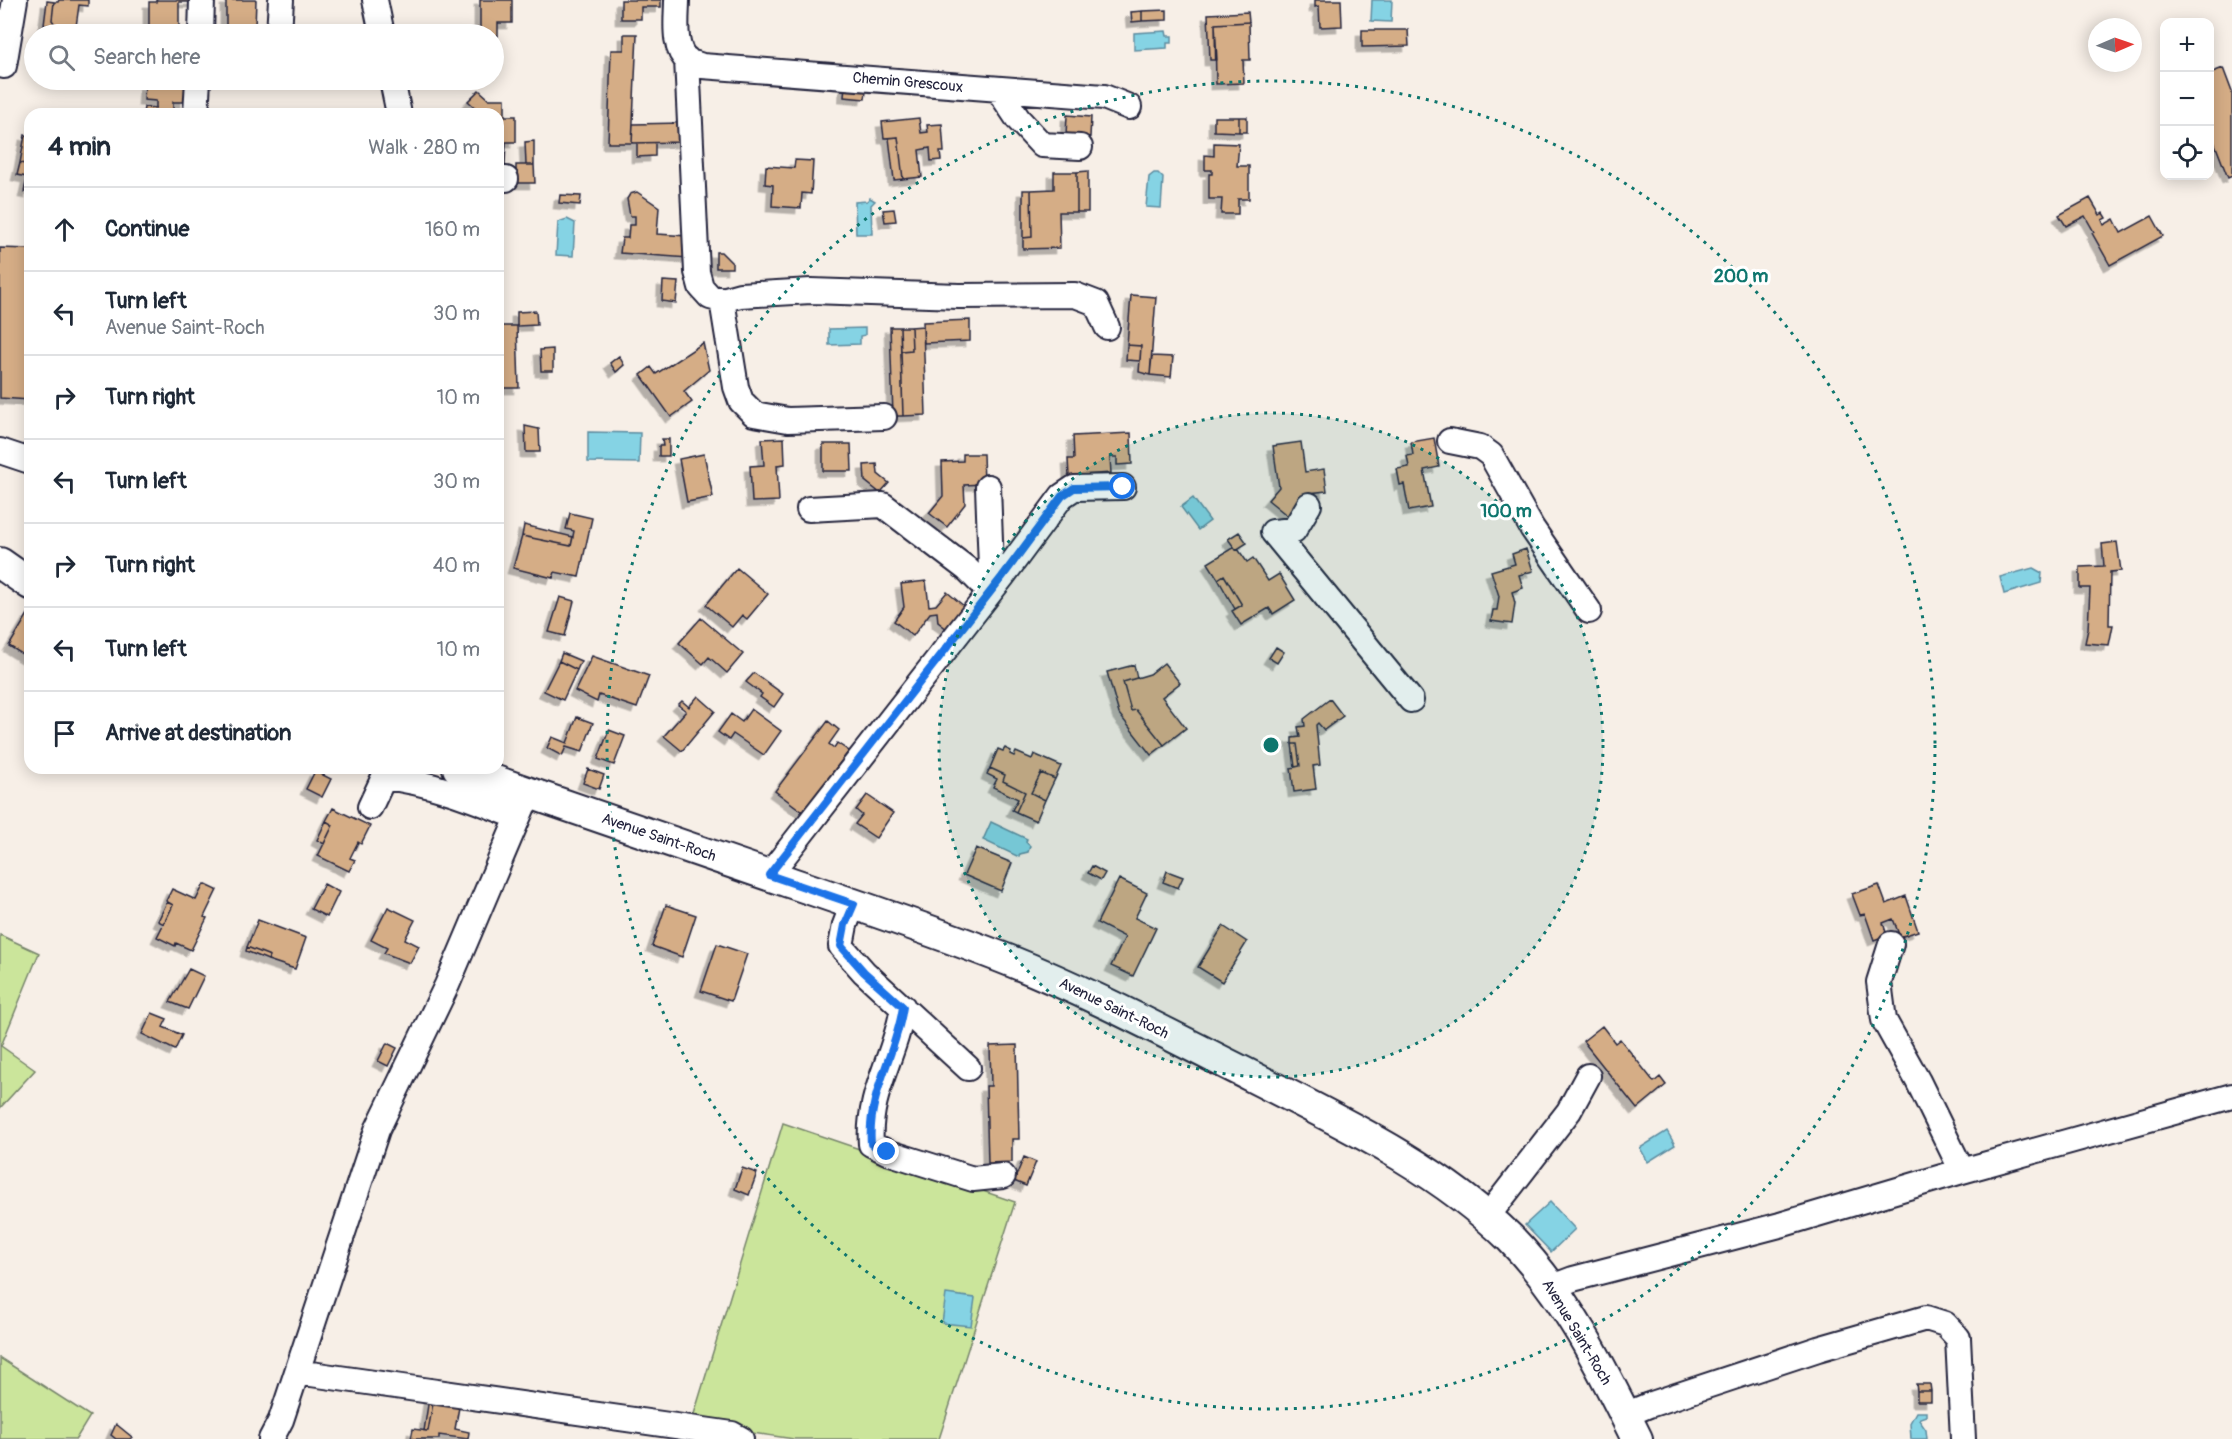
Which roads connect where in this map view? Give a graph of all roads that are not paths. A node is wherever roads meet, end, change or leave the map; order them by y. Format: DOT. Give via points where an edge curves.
graph roads {
  1 [pos="15,0"];
  2 [pos="202,0"];
  3 [pos="281,0"];
  4 [pos="375,0"];
  5 [pos="677,0"];
  6 [pos="201,24"];
  7 [pos="280,24"];
  8 [pos="380,24"];
  9 [pos="687,59"];
  10 [pos="4,66"];
  11 [pos="998,89"];
  12 [pos="197,90"];
  13 [pos="394,90"];
  14 [pos="1129,107"];
  15 [pos="196,108"];
  16 [pos="398,108"];
  17 [pos="1080,147"];
  18 [pos="722,300"];
  19 [pos="1107,327"];
  20 [pos="884,417"];
  21 [pos="1450,441"];
  22 [pos="0,451"];
  23 [pos="24,459"];
  24 [pos="988,487"];
  25 [pos="1123,487"];
  26 [pos="1310,505"];
  27 [pos="809,509"];
  28 [pos="0,563"];
  29 [pos="24,580"];
  30 [pos="996,585"];
  31 [pos="1589,611"];
  32 [pos="1412,700"];
  33 [pos="469,774"];
  34 [pos="524,805"];
  35 [pos="370,807"];
  36 [pos="769,875"];
  37 [pos="854,904"];
  38 [pos="1891,944"];
  39 [pos="903,1007"];
  40 [pos="968,1068"];
  41 [pos="1588,1076"];
  42 [pos="2232,1096"];
  43 [pos="1962,1171"];
  44 [pos="1003,1176"];
  45 [pos="1487,1217"];
  46 [pos="1552,1287"];
  47 [pos="297,1372"];
  48 [pos="1631,1427"];
  49 [pos="271,1439"];
  50 [pos="741,1439"];
  51 [pos="1963,1439"];
  1 -- 10 [label="street"];
  2 -- 6 [label="street"];
  3 -- 7 [label="street"];
  4 -- 8 [label="street"];
  5 -- 9 [label="street" via="677,36"];
  9 -- 11 [label="street, Chemin Grescoux" via="702,66"];
  9 -- 18 [label="street" via="697,272 705,292"];
  11 -- 14 [label="street, Chemin Grescoux" via="1104,97"];
  11 -- 17 [label="street" via="1042,145"];
  12 -- 15 [label="street"];
  13 -- 16 [label="street"];
  18 -- 19 [label="street" via="740,295 811,291 1075,295 1096,303"];
  18 -- 20 [label="street" via="736,387 741,400 754,414 788,420"];
  21 -- 31 [label="street" via="1480,447 1491,455 1532,528"];
  22 -- 23 [label="street"];
  24 -- 30 [label="street" via="991,568"];
  25 -- 30 [label="street" via="1074,488 1062,496"];
  26 -- 32 [label="street" via="1294,530 1273,532"];
  27 -- 30 [label="street" via="883,506 967,569"];
  28 -- 29 [label="main road"];
  30 -- 36 [label="street"];
  33 -- 34 [label="main road, Avenue Saint-Roch"];
  34 -- 35 [label="street" via="472,799 409,780 384,777"];
  34 -- 36 [label="main road, Avenue Saint-Roch"];
  34 -- 47 [label="street" via="447,985 377,1130"];
  36 -- 37 [label="main road, Avenue Saint-Roch"];
  37 -- 39 [label="street" via="841,946"];
  37 -- 45 [label="main road, Avenue Saint-Roch" via="1009,960 1101,1000 1368,1136 1423,1168"];
  38 -- 43 [label="street" via="1880,982 1884,1020"];
  39 -- 40 [label="street"];
  39 -- 44 [label="street" via="900,1027 872,1105 871,1144 973,1179"];
  41 -- 45 [label="street" via="1569,1111"];
  42 -- 43 [label="street"];
  43 -- 46 [label="street"];
  45 -- 46 [label="main road, Avenue Saint-Roch"];
  46 -- 48 [label="main road, Avenue Saint-Roch"];
  47 -- 49 [label="street"];
  47 -- 50 [label="street" via="732,1434"];
  48 -- 51 [label="street" via="1649,1405 1926,1318 1945,1324 1958,1338"];
}
